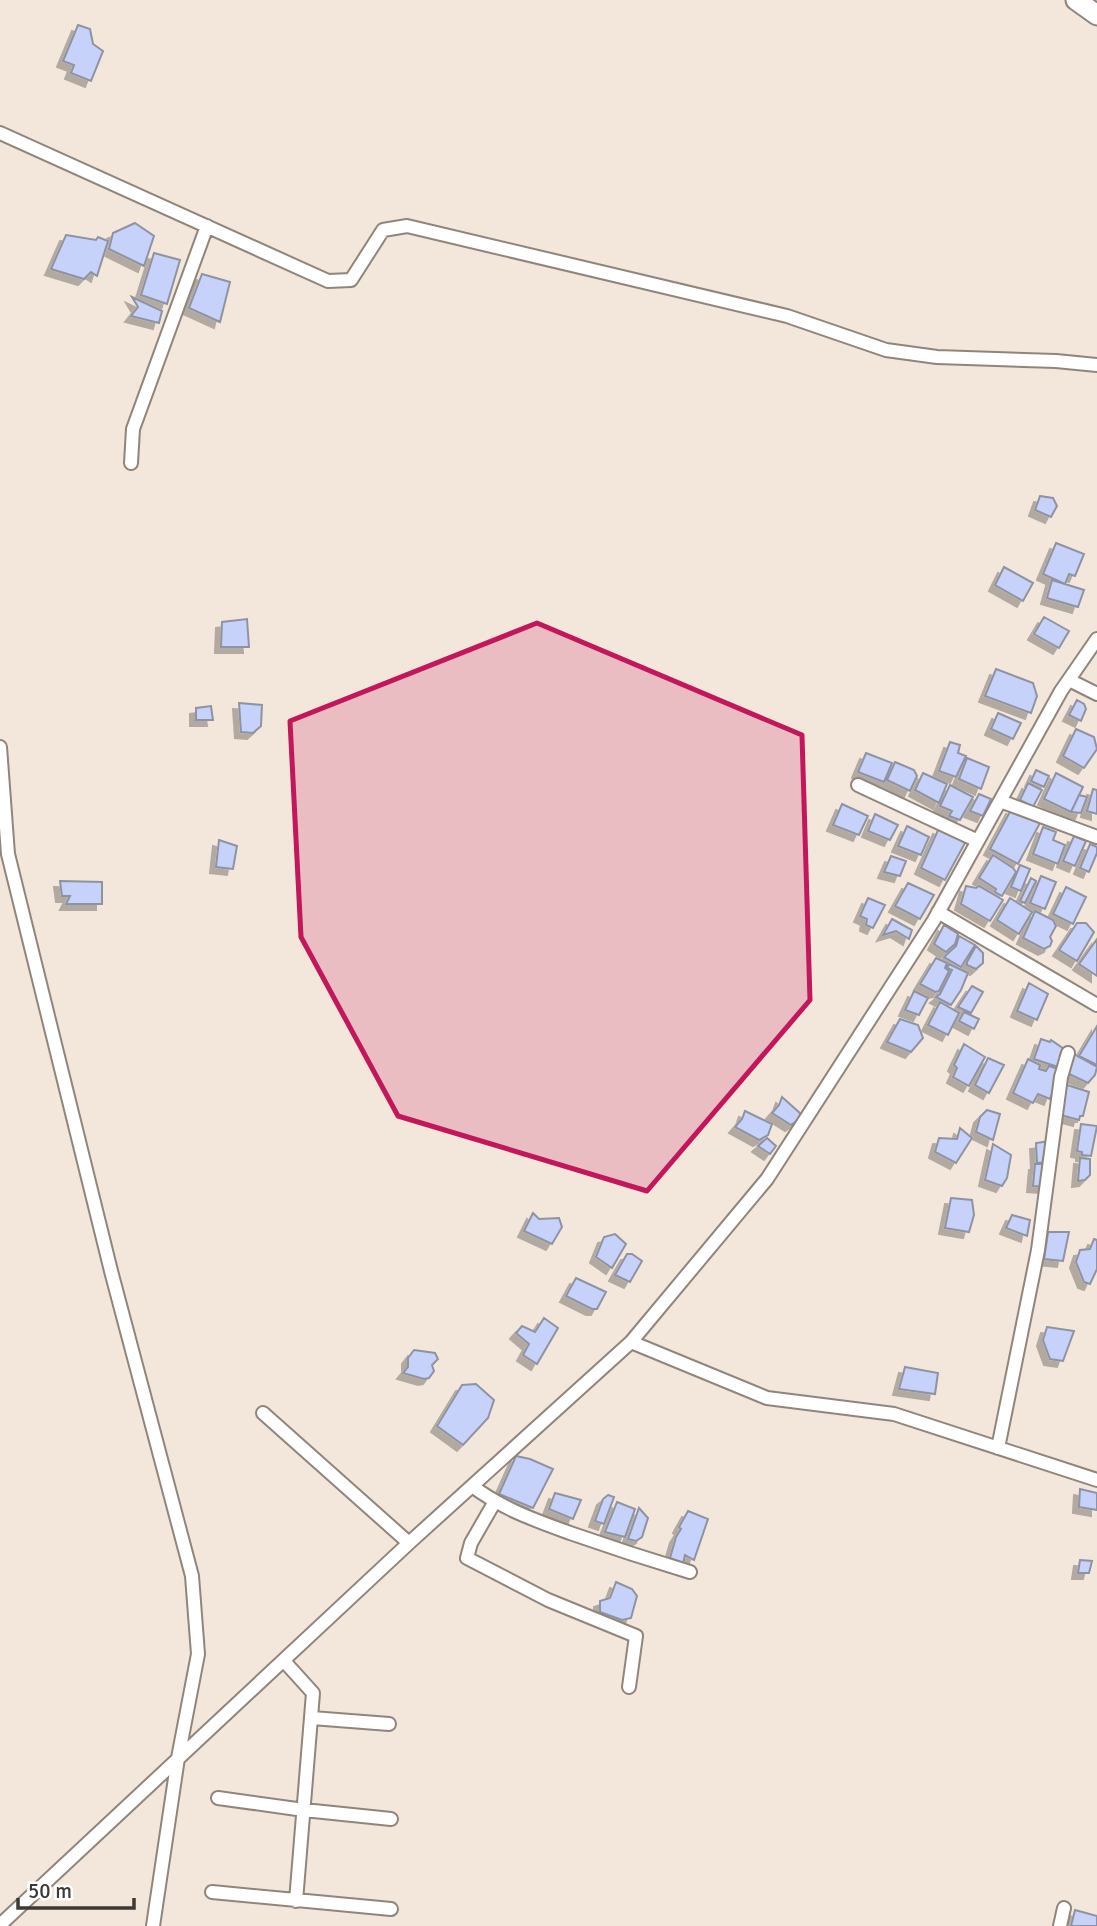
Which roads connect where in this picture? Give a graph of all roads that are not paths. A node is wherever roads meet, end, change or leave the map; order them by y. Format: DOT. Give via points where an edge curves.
graph roads {
  1 [pos="1076,0"];
  2 [pos="1097,15"];
  3 [pos="0,133"];
  4 [pos="207,226"];
  5 [pos="1097,365"];
  6 [pos="131,463"];
  7 [pos="1097,639"];
  8 [pos="1069,680"];
  9 [pos="1097,694"];
  10 [pos="0,747"];
  11 [pos="858,785"];
  12 [pos="1000,801"];
  13 [pos="1097,837"];
  14 [pos="978,841"];
  15 [pos="938,912"];
  16 [pos="1097,1005"];
  17 [pos="1068,1053"];
  18 [pos="631,1342"];
  19 [pos="263,1413"];
  20 [pos="998,1448"];
  21 [pos="1097,1480"];
  22 [pos="471,1486"];
  23 [pos="494,1503"];
  24 [pos="409,1543"];
  25 [pos="690,1572"];
  26 [pos="284,1661"];
  27 [pos="629,1687"];
  28 [pos="312,1718"];
  29 [pos="389,1724"];
  30 [pos="178,1758"];
  31 [pos="218,1798"];
  32 [pos="303,1810"];
  33 [pos="391,1819"];
  34 [pos="212,1892"];
  35 [pos="296,1900"];
  36 [pos="1064,1908"];
  37 [pos="391,1909"];
  38 [pos="0,1925"];
  39 [pos="153,1926"];
  40 [pos="1060,1926"];
  1 -- 2 [label="main road"];
  3 -- 4 [label="street"];
  4 -- 5 [label="street" via="328,281 351,280 383,230 407,226 787,316 886,350"];
  4 -- 6 [label="street" via="133,429"];
  7 -- 8 [label="street"];
  8 -- 9 [label="street"];
  8 -- 12 [label="street"];
  10 -- 30 [label="street" via="8,854 192,1576 198,1654"];
  11 -- 14 [label="street"];
  12 -- 13 [label="street"];
  12 -- 14 [label="street"];
  14 -- 15 [label="street"];
  15 -- 16 [label="street"];
  15 -- 18 [label="street" via="767,1179"];
  17 -- 20 [label="street" via="1038,1250"];
  18 -- 20 [label="street" via="767,1398 894,1414"];
  18 -- 22 [label="street"];
  19 -- 24 [label="street"];
  20 -- 21 [label="street"];
  22 -- 23 [label="street"];
  22 -- 24 [label="street"];
  23 -- 25 [label="street"];
  23 -- 27 [label="street" via="467,1559 548,1600 636,1636"];
  24 -- 26 [label="street"];
  26 -- 28 [label="street" via="313,1693"];
  26 -- 30 [label="street"];
  28 -- 29 [label="street"];
  28 -- 32 [label="street"];
  30 -- 38 [label="street"];
  30 -- 39 [label="street"];
  31 -- 32 [label="street"];
  32 -- 33 [label="street"];
  32 -- 35 [label="street"];
  34 -- 35 [label="street"];
  35 -- 37 [label="street"];
  36 -- 40 [label="street"];
}
